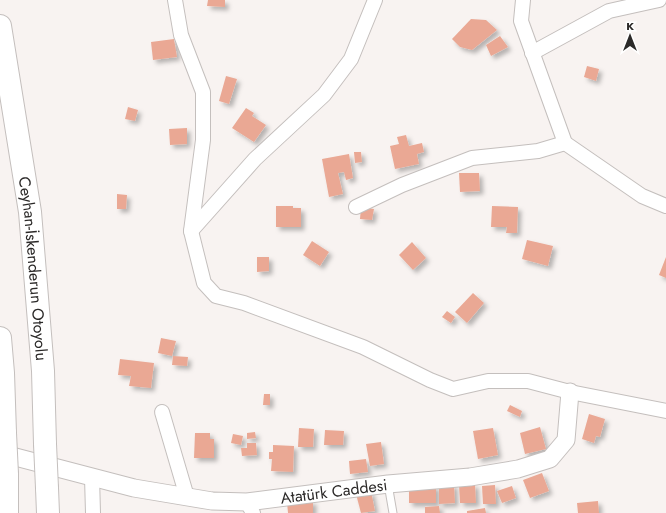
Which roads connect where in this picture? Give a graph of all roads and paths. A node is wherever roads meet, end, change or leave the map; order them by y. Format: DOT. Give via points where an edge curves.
graph roads {
  1 [pos="175,0"];
  2 [pos="375,0"];
  3 [pos="523,0"];
  4 [pos="659,0"];
  5 [pos="0,26"];
  6 [pos="532,53"];
  7 [pos="565,143"];
  8 [pos="666,206"];
  9 [pos="356,208"];
  10 [pos="190,231"];
  11 [pos="0,338"];
  12 [pos="570,392"];
  13 [pos="666,411"];
  14 [pos="162,412"];
  15 [pos="2,443"];
  16 [pos="92,477"];
  17 [pos="388,484"];
  18 [pos="187,496"];
  19 [pos="250,507"];
  20 [pos="7,513"];
  21 [pos="48,513"];
  22 [pos="93,513"];
  23 [pos="393,513"];
  1 -- 10 [label="street" via="181,35 203,92 203,140"];
  2 -- 10 [label="street" via="351,59 324,95 255,159"];
  3 -- 6 [label="street" via="522,21"];
  4 -- 6 [label="street" via="609,11"];
  5 -- 21 [label="highway, Ceyhan-İskenderun Otoyolu, bridge" via="30,212 44,371"];
  6 -- 7 [label="street"];
  7 -- 8 [label="street" via="642,196"];
  7 -- 9 [label="street" via="538,151 472,158 402,185"];
  10 -- 12 [label="street" via="204,284 216,296 244,303 364,347 452,389 488,381 528,381"];
  11 -- 15 [label="highway" via="3,373"];
  12 -- 13 [label="street"];
  12 -- 17 [label="street, Atatürk Caddesi" via="566,440 550,459 470,477"];
  14 -- 18 [label="street"];
  15 -- 16 [label="street, Atatürk Caddesi"];
  15 -- 20 [label="highway, bridge" via="7,474"];
  16 -- 18 [label="street, Atatürk Caddesi" via="134,488"];
  16 -- 22 [label="street"];
  17 -- 19 [label="street, Atatürk Caddesi"];
  17 -- 23 [label="lane"];
  18 -- 19 [label="street, Atatürk Caddesi"];
}
